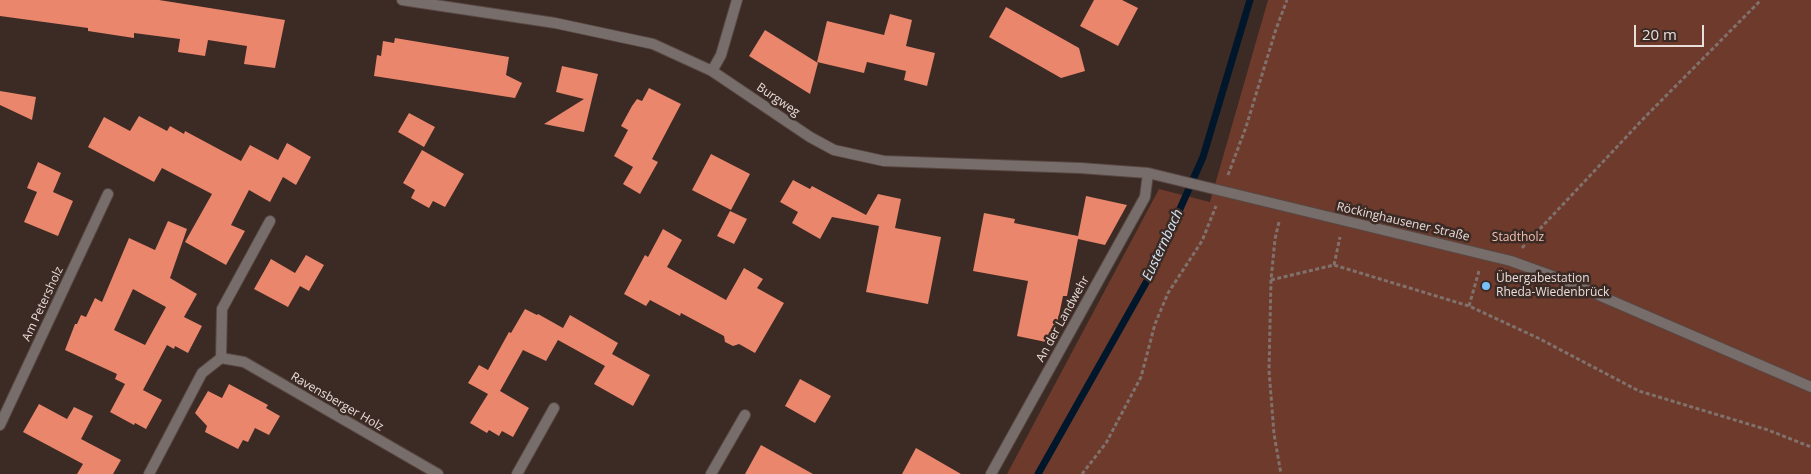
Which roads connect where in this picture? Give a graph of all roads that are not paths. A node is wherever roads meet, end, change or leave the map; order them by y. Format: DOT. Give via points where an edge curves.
graph roads {
  1 [pos="402,0"];
  2 [pos="737,0"];
  3 [pos="712,71"];
  4 [pos="1148,173"];
  5 [pos="108,194"];
  6 [pos="270,221"];
  7 [pos="221,358"];
  8 [pos="1811,387"];
  9 [pos="554,408"];
  10 [pos="745,415"];
  11 [pos="0,424"];
  12 [pos="149,474"];
  13 [pos="438,474"];
  14 [pos="517,474"];
  15 [pos="711,474"];
  16 [pos="991,474"];
  1 -- 3 [label="street, Burgweg" via="555,24 653,44"];
  2 -- 3 [label="street" via="721,55"];
  3 -- 4 [label="street, Burgweg" via="834,150 884,160"];
  4 -- 8 [label="street, Röckinghausener Straße" via="1511,261 1566,281"];
  4 -- 16 [label="street, An der Landwehr" via="1145,197"];
  5 -- 11 [label="street, Am Petersholz"];
  6 -- 7 [label="street" via="222,309"];
  7 -- 12 [label="street" via="202,373"];
  7 -- 13 [label="street, Ravensberger Holz" via="244,362"];
  9 -- 14 [label="street"];
  10 -- 15 [label="street"];
}
